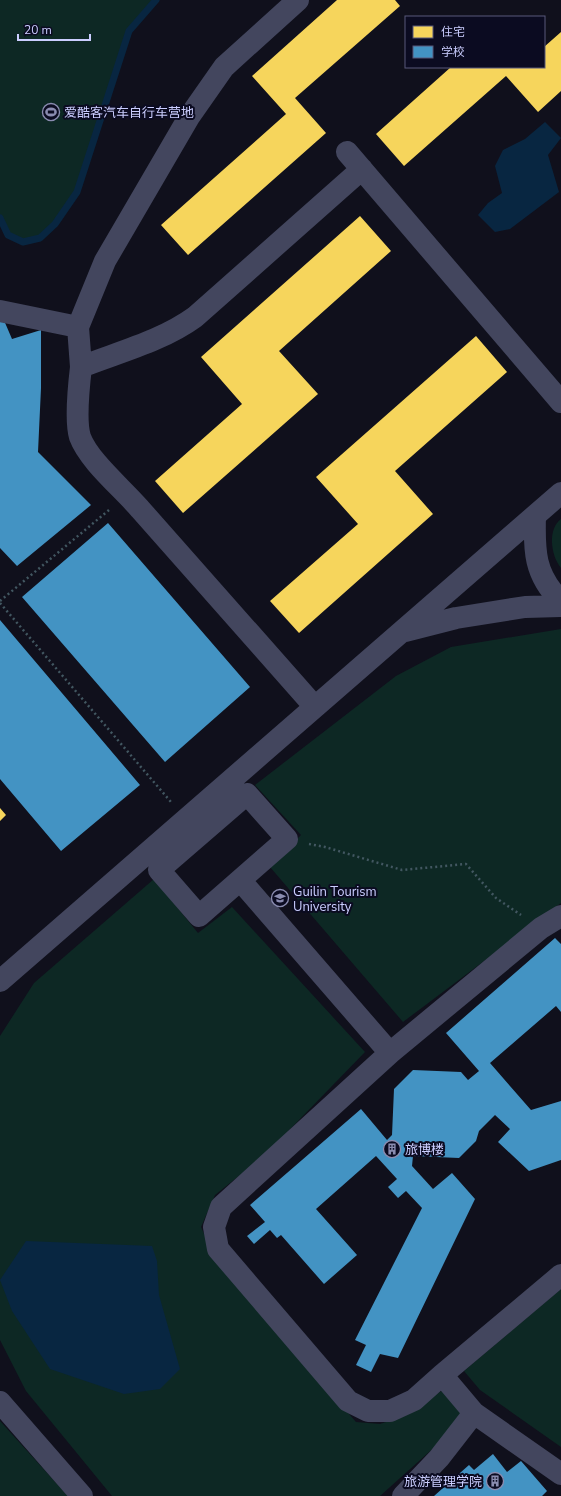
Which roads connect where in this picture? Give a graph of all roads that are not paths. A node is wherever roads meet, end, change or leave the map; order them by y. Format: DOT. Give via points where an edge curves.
graph roads {
  1 [pos="298,0"];
  2 [pos="347,152"];
  3 [pos="362,169"];
  4 [pos="0,311"];
  5 [pos="78,328"];
  6 [pos="81,367"];
  7 [pos="561,402"];
  8 [pos="561,493"];
  9 [pos="535,516"];
  10 [pos="561,601"];
  11 [pos="561,606"];
  12 [pos="400,633"];
  13 [pos="315,707"];
  14 [pos="193,827"];
  15 [pos="240,880"];
  16 [pos="561,916"];
  17 [pos="0,981"];
  18 [pos="390,1053"];
  19 [pos="561,1275"];
  20 [pos="442,1375"];
  21 [pos="0,1402"];
  22 [pos="474,1413"];
  23 [pos="561,1474"];
  24 [pos="82,1496"];
  25 [pos="404,1496"];
  1 -- 5 [label="street" via="224,67 189,117 105,261"];
  2 -- 3 [label="street"];
  3 -- 6 [label="street" via="182,326"];
  3 -- 7 [label="street"];
  4 -- 5 [label="street"];
  5 -- 6 [label="street"];
  6 -- 13 [label="street" via="78,405 80,435 84,446"];
  8 -- 9 [label="street"];
  9 -- 10 [label="street" via="534,547 540,570"];
  9 -- 12 [label="street"];
  11 -- 12 [label="street" via="525,607 456,618"];
  12 -- 13 [label="street"];
  13 -- 14 [label="street"];
  14 -- 15 [label="street" via="159,870 199,916"];
  14 -- 15 [label="street" via="246,794 286,839"];
  14 -- 17 [label="street"];
  15 -- 18 [label="street"];
  16 -- 18 [label="street" via="540,928"];
  18 -- 20 [label="street" via="221,1207 214,1227 218,1249 348,1401 368,1411 390,1411 414,1400"];
  19 -- 20 [label="street"];
  20 -- 22 [label="street"];
  21 -- 24 [label="street"];
  22 -- 23 [label="street"];
  22 -- 25 [label="street" via="439,1458"];
}
